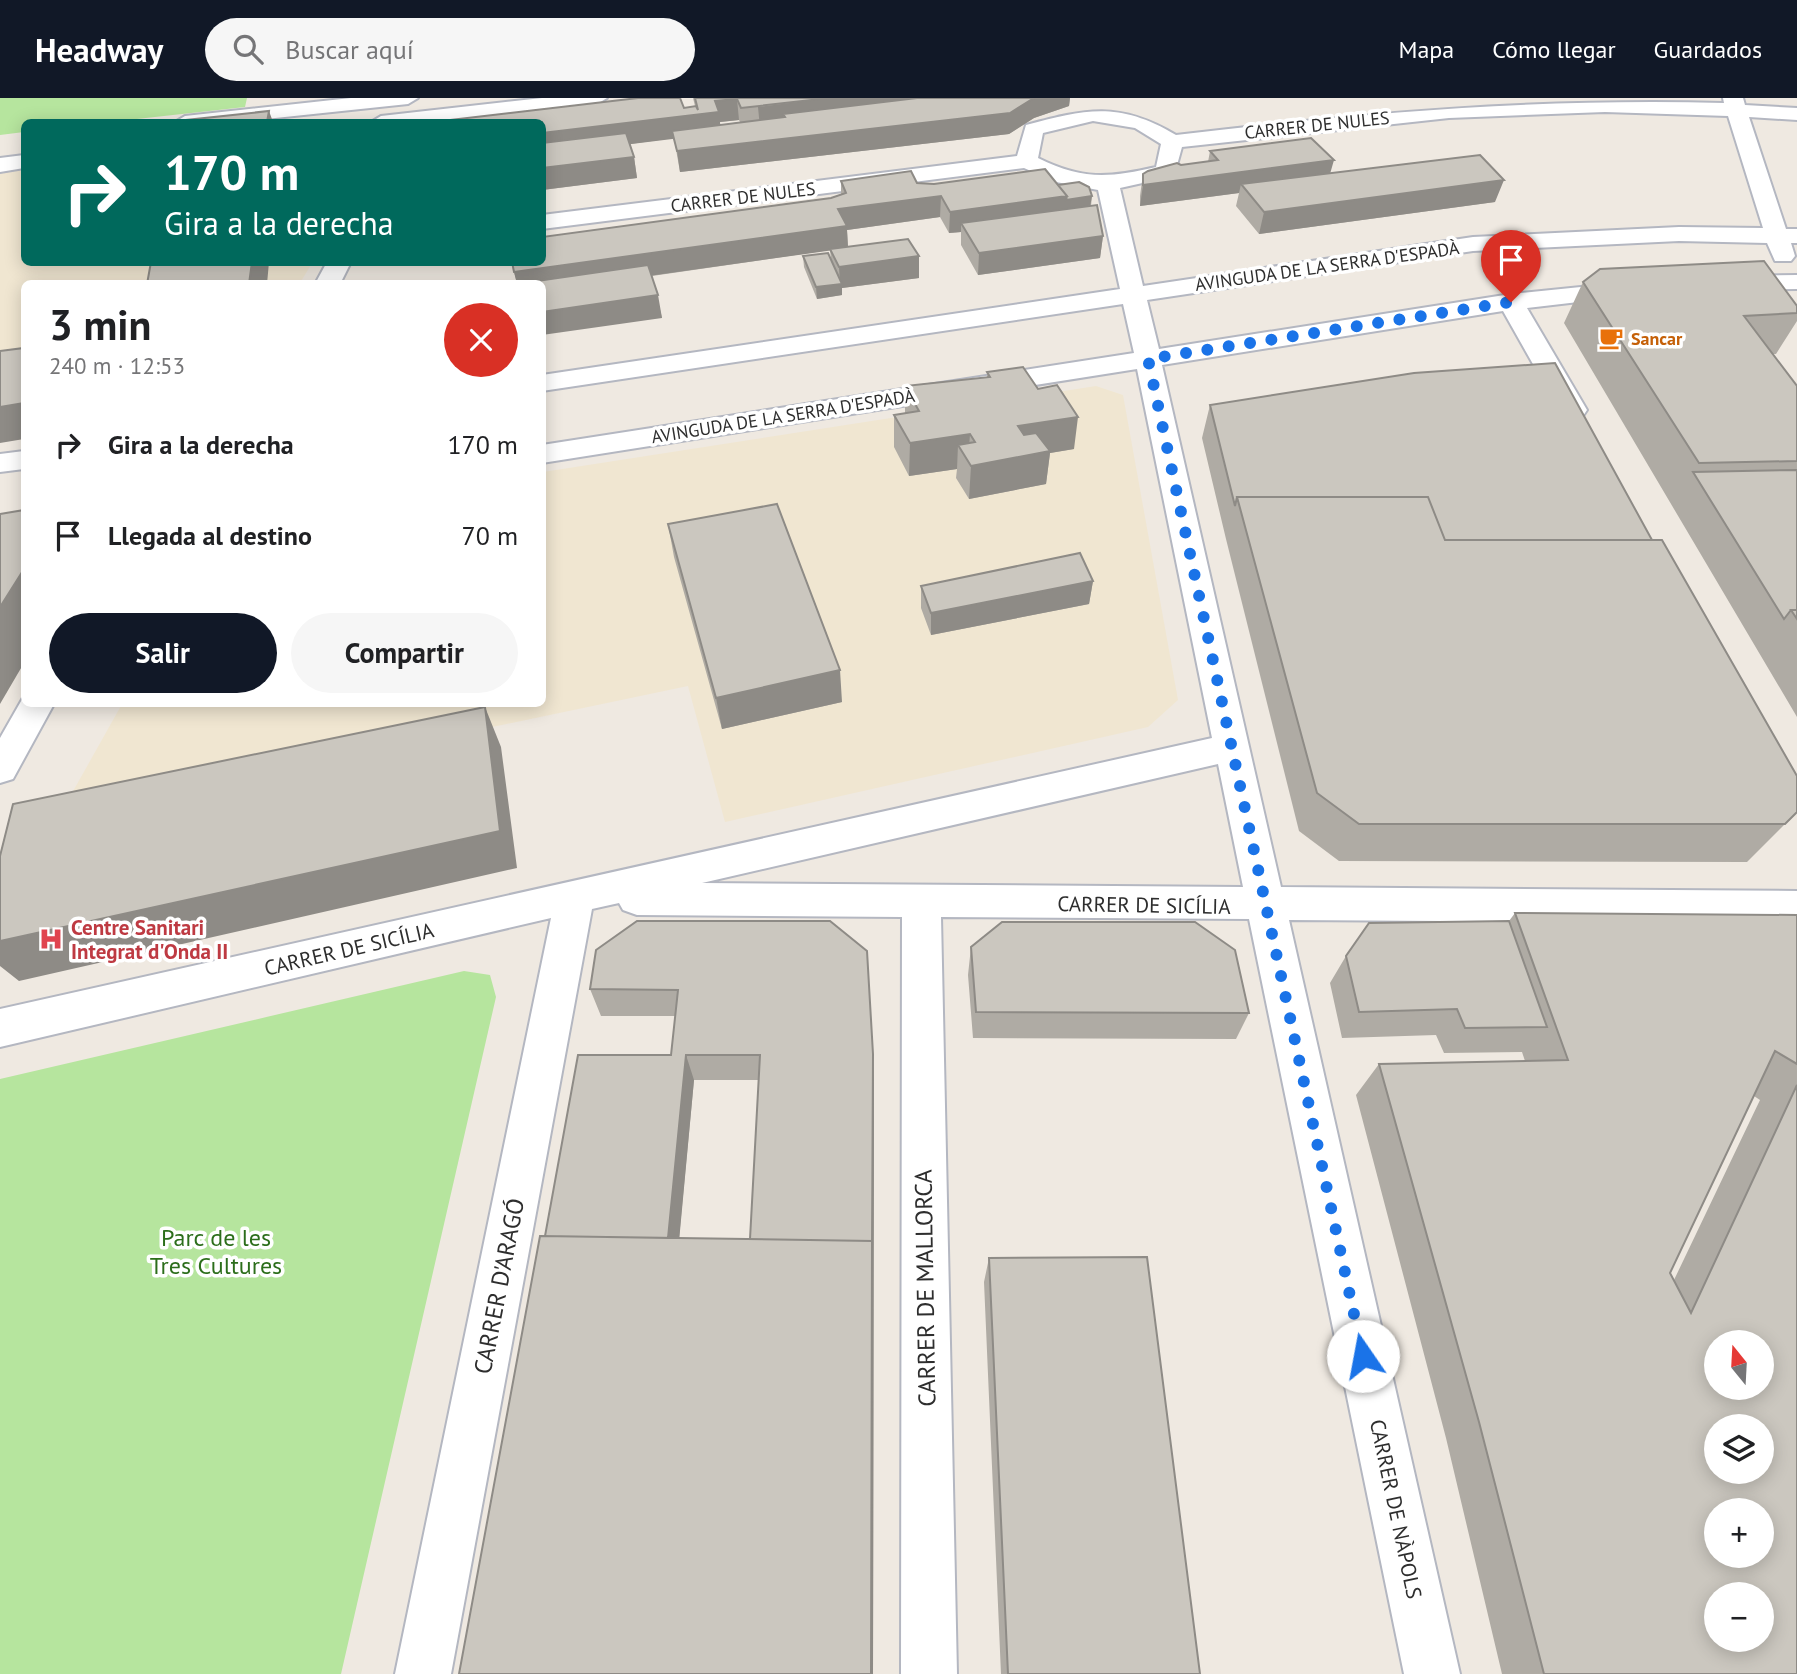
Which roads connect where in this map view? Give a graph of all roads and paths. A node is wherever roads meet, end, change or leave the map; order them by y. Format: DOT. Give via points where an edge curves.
graph roads {
  1 [pos="408,98"];
  2 [pos="435,98"];
  3 [pos="597,98"];
  4 [pos="1735,104"];
  5 [pos="1091,107"];
  6 [pos="1797,114"];
  7 [pos="213,119"];
  8 [pos="423,119"];
  9 [pos="430,119"];
  10 [pos="1172,142"];
  11 [pos="1027,161"];
  12 [pos="21,162"];
  13 [pos="0,165"];
  14 [pos="1108,186"];
  15 [pos="546,221"];
  16 [pos="1786,236"];
  17 [pos="1794,282"];
  18 [pos="1706,284"];
  19 [pos="1651,288"];
  20 [pos="1132,295"];
  21 [pos="1511,302"];
  22 [pos="1148,359"];
  23 [pos="546,382"];
  24 [pos="1586,432"];
  25 [pos="546,453"];
  26 [pos="21,460"];
  27 [pos="0,463"];
  28 [pos="35,707"];
  29 [pos="1232,747"];
  30 [pos="0,769"];
  31 [pos="575,898"];
  32 [pos="921,902"];
  33 [pos="1266,906"];
  34 [pos="1797,908"];
  35 [pos="0,1028"];
  36 [pos="423,1674"];
  37 [pos="929,1674"];
  38 [pos="1432,1674"];
  1 -- 7 [label="street"];
  2 -- 8 [label="street"];
  3 -- 9 [label="street"];
  4 -- 6 [label="street, CARRER DE NULES"];
  4 -- 10 [label="street, CARRER DE NULES" via="1492,109 1366,118"];
  4 -- 16 [label="street"];
  5 -- 10 [label="street" via="1141,123"];
  5 -- 11 [label="street" via="1033,129"];
  10 -- 14 [label="street" via="1166,172"];
  11 -- 14 [label="street" via="1060,179"];
  11 -- 15 [label="street, CARRER DE NULES"];
  12 -- 13 [label="street"];
  14 -- 20 [label="street"];
  16 -- 17 [label="street"];
  16 -- 20 [label="street, AVINGUDA DE LA SERRA D'ESPADÀ" via="1666,234 1473,244"];
  17 -- 18 [label="street"];
  19 -- 21 [label="street, AVINGUDA DE LA SERRA D'ESPADÀ"];
  20 -- 22 [label="street"];
  20 -- 23 [label="street, AVINGUDA DE LA SERRA D'ESPADÀ"];
  21 -- 22 [label="street, AVINGUDA DE LA SERRA D'ESPADÀ"];
  21 -- 24 [label="street"];
  22 -- 25 [label="street, AVINGUDA DE LA SERRA D'ESPADÀ"];
  22 -- 29 [label="street, CARRER DE NÀPOLS"];
  26 -- 27 [label="street"];
  28 -- 30 [label="street"];
  29 -- 31 [label="street, CARRER DE SICÍLIA"];
  29 -- 33 [label="street, CARRER DE NÀPOLS"];
  31 -- 32 [label="street, CARRER DE SICÍLIA"];
  31 -- 35 [label="street, CARRER DE SICÍLIA"];
  31 -- 36 [label="street, CARRER D'ARAGÓ"];
  32 -- 33 [label="street, CARRER DE SICÍLIA"];
  32 -- 37 [label="street, CARRER DE MALLORCA"];
  33 -- 34 [label="street, CARRER DE SICÍLIA"];
  33 -- 38 [label="street, CARRER DE NÀPOLS"];
}
